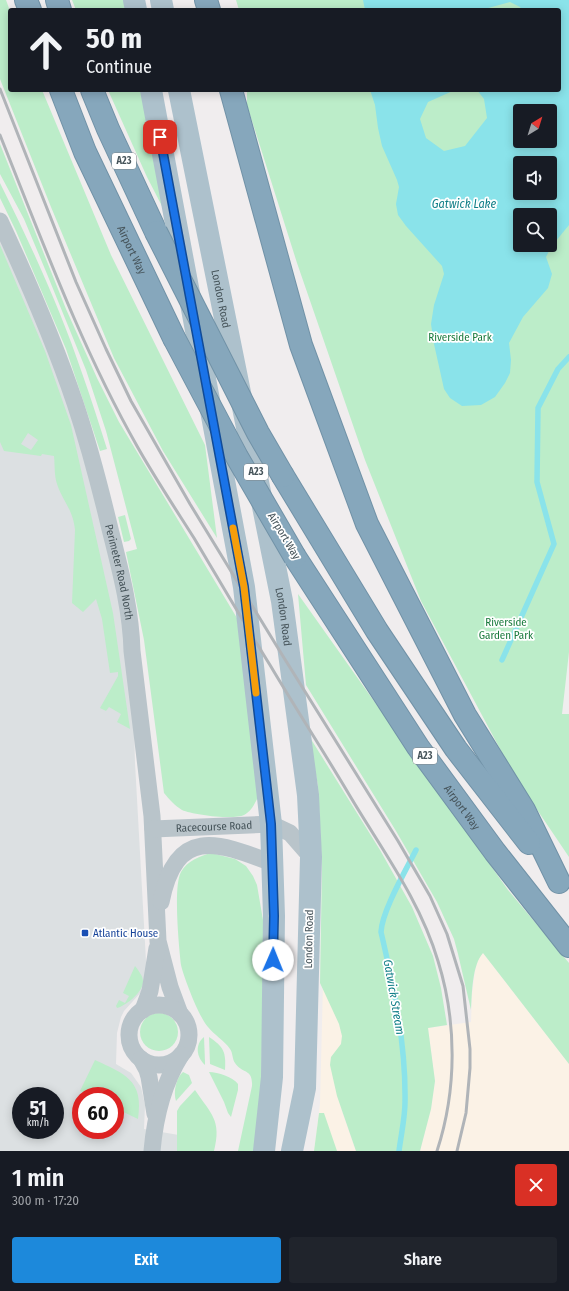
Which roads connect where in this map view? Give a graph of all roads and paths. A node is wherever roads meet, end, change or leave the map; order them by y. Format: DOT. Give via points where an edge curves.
graph roads {
  1 [pos="62,92"];
  2 [pos="93,92"];
  3 [pos="151,92"];
  4 [pos="179,92"];
  5 [pos="232,92"];
  6 [pos="0,222"];
  7 [pos="271,824"];
  8 [pos="152,828"];
  9 [pos="311,857"];
  10 [pos="272,863"];
  11 [pos="564,888"];
  12 [pos="157,920"];
  13 [pos="158,941"];
  14 [pos="569,946"];
  15 [pos="143,1010"];
  16 [pos="180,1014"];
  17 [pos="181,1055"];
  18 [pos="142,1059"];
  19 [pos="155,1120"];
  20 [pos="152,1151"];
  21 [pos="264,1151"];
  22 [pos="292,1151"];
  1 -- 14 [label="highway, Airport Way / A23, bridge" via="85,152 174,338 237,457 295,557 418,747 495,852"];
  2 -- 11 [label="highway, A23, bridge" via="156,232 258,433 283,476 377,631 456,749"];
  3 -- 7 [label="main road" via="244,587"];
  4 -- 9 [label="main road, London Road / A23" via="282,601 308,795"];
  5 -- 11 [label="highway, A23" via="301,345 367,524 465,715 524,810"];
  6 -- 8 [label="street, Perimeter Road North" via="36,302 68,383 104,503 130,613"];
  7 -- 8 [label="street, Racecourse Road"];
  7 -- 9 [label="street, Racecourse Road" via="290,833"];
  7 -- 10 [label="main road"];
  8 -- 12 [label="street, Perimeter Road North"];
  9 -- 22 [label="main road, London Road / A23" via="305,1088"];
  10 -- 12 [label="street" via="220,846 202,846 190,850 177,859 171,870"];
  10 -- 21 [label="main road" via="272,1078"];
  12 -- 13 [label="street, Perimeter Road North"];
  13 -- 15 [label="street, Perimeter Road North" via="150,991"];
  13 -- 16 [label="street, Perimeter Road North"];
  15 -- 16 [label="street" via="152,1006 162,1006"];
  15 -- 18 [label="street" via="132,1022 129,1035 132,1048"];
  16 -- 17 [label="street" via="188,1032 187,1045"];
  17 -- 18 [label="street" via="162,1064 151,1064"];
  17 -- 19 [label="street" via="168,1079"];
  18 -- 19 [label="street" via="148,1070"];
  19 -- 20 [label="street"];
}
